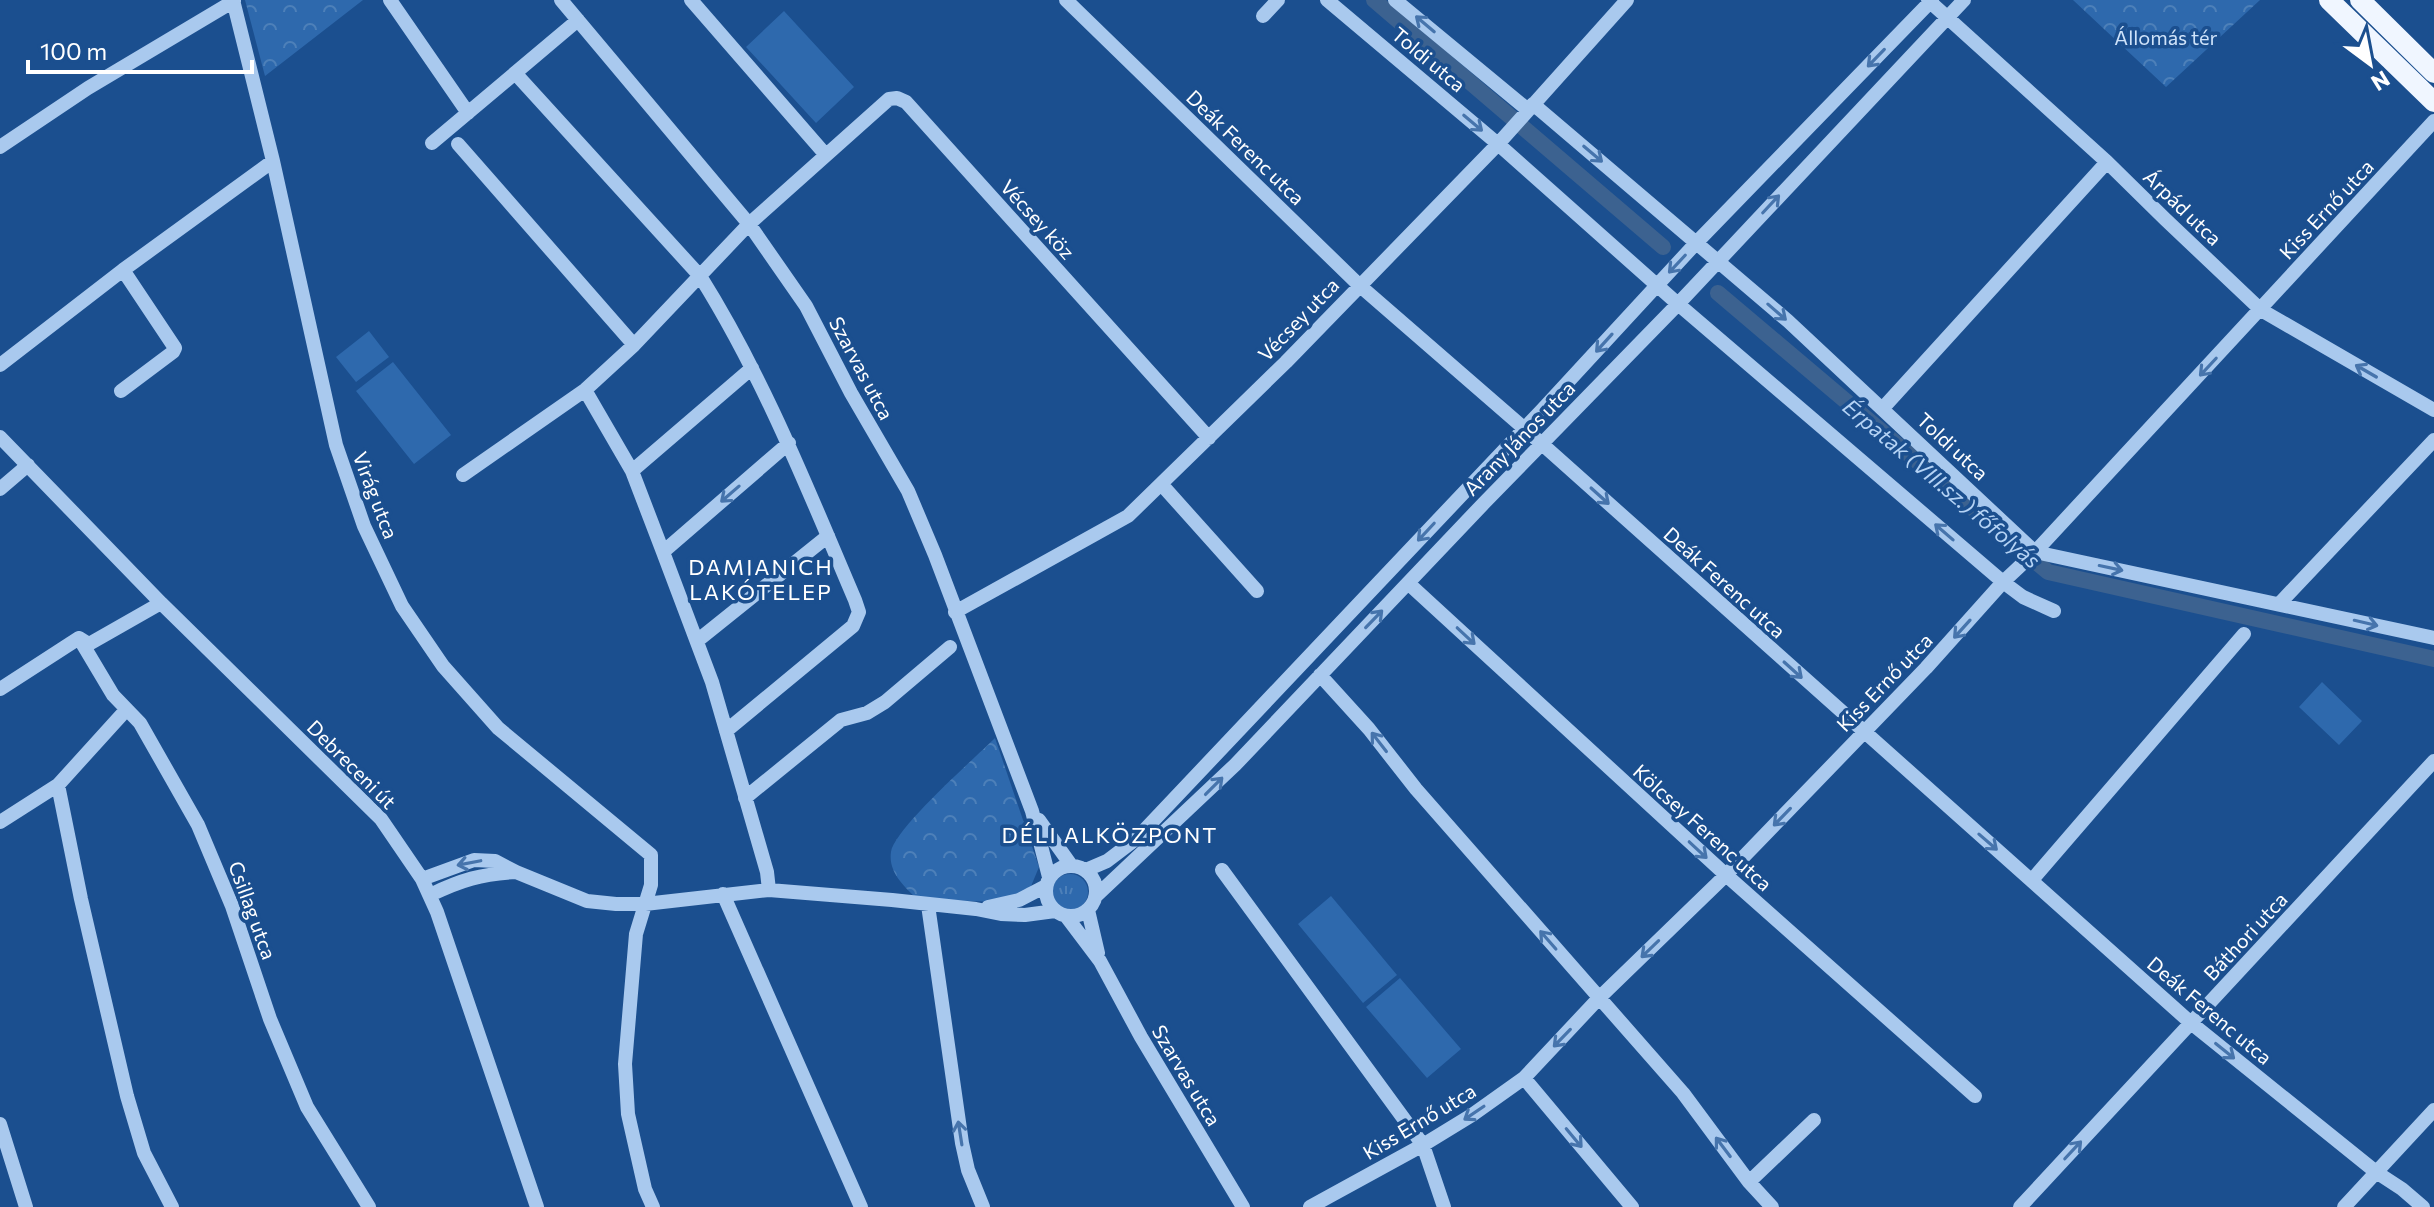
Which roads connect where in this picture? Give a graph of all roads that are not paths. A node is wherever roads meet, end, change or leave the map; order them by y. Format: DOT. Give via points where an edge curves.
graph roads {
  1 [pos="390,0"];
  2 [pos="561,0"];
  3 [pos="691,0"];
  4 [pos="1066,0"];
  5 [pos="1278,0"];
  6 [pos="1327,0"];
  7 [pos="1395,0"];
  8 [pos="1627,0"];
  9 [pos="1964,0"];
  10 [pos="2329,0"];
  11 [pos="2360,0"];
  12 [pos="234,1"];
  13 [pos="1930,1"];
  14 [pos="1263,16"];
  15 [pos="1948,16"];
  16 [pos="578,20"];
  17 [pos="515,73"];
  18 [pos="2434,73"];
  19 [pos="2434,102"];
  20 [pos="1528,110"];
  21 [pos="468,113"];
  22 [pos="2434,121"];
  23 [pos="1502,140"];
  24 [pos="432,143"];
  25 [pos="458,144"];
  26 [pos="0,147"];
  27 [pos="825,154"];
  28 [pos="273,161"];
  29 [pos="2107,162"];
  30 [pos="749,224"];
  31 [pos="1697,242"];
  32 [pos="1718,261"];
  33 [pos="123,270"];
  34 [pos="700,276"];
  35 [pos="1359,285"];
  36 [pos="1657,285"];
  37 [pos="1678,304"];
  38 [pos="2261,310"];
  39 [pos="634,345"];
  40 [pos="0,365"];
  41 [pos="752,368"];
  42 [pos="585,390"];
  43 [pos="121,391"];
  44 [pos="1883,408"];
  45 [pos="2434,410"];
  46 [pos="1524,429"];
  47 [pos="0,437"];
  48 [pos="1209,438"];
  49 [pos="2434,440"];
  50 [pos="789,443"];
  51 [pos="1542,444"];
  52 [pos="28,465"];
  53 [pos="632,471"];
  54 [pos="463,475"];
  55 [pos="1162,485"];
  56 [pos="0,489"];
  57 [pos="828,536"];
  58 [pos="663,552"];
  59 [pos="2032,554"];
  60 [pos="2009,577"];
  61 [pos="1408,583"];
  62 [pos="1257,591"];
  63 [pos="158,599"];
  64 [pos="2280,603"];
  65 [pos="2054,611"];
  66 [pos="955,612"];
  67 [pos="2244,634"];
  68 [pos="2434,638"];
  69 [pos="84,641"];
  70 [pos="697,641"];
  71 [pos="950,647"];
  72 [pos="1320,675"];
  73 [pos="0,689"];
  74 [pos="126,710"];
  75 [pos="726,731"];
  76 [pos="1863,733"];
  77 [pos="2434,761"];
  78 [pos="58,785"];
  79 [pos="745,798"];
  80 [pos="1032,811"];
  81 [pos="0,822"];
  82 [pos="1078,868"];
  83 [pos="1222,870"];
  84 [pos="516,872"];
  85 [pos="1726,875"];
  86 [pos="422,879"];
  87 [pos="2032,880"];
  88 [pos="1047,882"];
  89 [pos="769,890"];
  90 [pos="723,894"];
  91 [pos="430,895"];
  92 [pos="1092,903"];
  93 [pos="645,904"];
  94 [pos="928,905"];
  95 [pos="976,909"];
  96 [pos="1061,914"];
  97 [pos="1100,961"];
  98 [pos="1599,998"];
  99 [pos="2191,1023"];
  100 [pos="1524,1078"];
  101 [pos="1975,1096"];
  102 [pos="2434,1110"];
  103 [pos="1814,1120"];
  104 [pos="0,1124"];
  105 [pos="1423,1145"];
  106 [pos="2376,1172"];
  107 [pos="1749,1182"];
  108 [pos="26,1207"];
  109 [pos="172,1207"];
  110 [pos="369,1207"];
  111 [pos="537,1207"];
  112 [pos="653,1207"];
  113 [pos="861,1207"];
  114 [pos="983,1207"];
  115 [pos="1243,1207"];
  116 [pos="1310,1207"];
  117 [pos="1444,1207"];
  118 [pos="1632,1207"];
  119 [pos="1772,1207"];
  120 [pos="2020,1207"];
  121 [pos="2344,1207"];
  122 [pos="2423,1207"];
  1 -- 21 [label="street"];
  2 -- 16 [label="street, Szarvas utca"];
  3 -- 27 [label="street"];
  4 -- 35 [label="street, Deák Ferenc utca"];
  5 -- 14 [label="street"];
  6 -- 23 [label="street, Toldi utca, one-way"];
  20 -- 7 [label="street, Toldi utca, one-way"];
  8 -- 20 [label="street, Vécsey utca"];
  9 -- 15 [label="street, Arany János utca"];
  10 -- 19 [label="main road"];
  11 -- 18 [label="main road"];
  12 -- 26 [label="street"];
  12 -- 28 [label="street, Virág utca"];
  13 -- 15 [label="street, Árpád utca"];
  13 -- 31 [label="street, Arany János utca, one-way"];
  15 -- 29 [label="street, Árpád utca"];
  32 -- 15 [label="street, Arany János utca, one-way"];
  16 -- 17 [label="street"];
  16 -- 30 [label="street, Szarvas utca"];
  17 -- 21 [label="street"];
  17 -- 34 [label="street"];
  20 -- 23 [label="street, Vécsey utca"];
  20 -- 31 [label="street, Toldi utca, one-way"];
  21 -- 24 [label="street"];
  22 -- 38 [label="street, Kiss Ernő utca"];
  23 -- 35 [label="street, Vécsey utca"];
  23 -- 36 [label="street, Toldi utca"];
  25 -- 39 [label="street"];
  27 -- 30 [label="street, Vécsey köz"];
  27 -- 48 [label="street, Vécsey köz" via="889,99 906,102"];
  28 -- 33 [label="street"];
  28 -- 93 [label="street, Virág utca" via="336,445 364,526 402,606 443,666 498,728 651,855"];
  29 -- 38 [label="street, Árpád utca"];
  29 -- 44 [label="street"];
  30 -- 34 [label="street, Vécsey köz"];
  30 -- 66 [label="street, Szarvas utca" via="806,306 908,491"];
  31 -- 32 [label="street, Toldi utca"];
  31 -- 36 [label="street, Arany János utca, one-way"];
  32 -- 37 [label="street, Arany János utca"];
  32 -- 44 [label="street, Toldi utca, one-way"];
  33 -- 40 [label="street"];
  33 -- 43 [label="street" via="175,348"];
  34 -- 39 [label="street, Vécsey köz"];
  34 -- 41 [label="street"];
  35 -- 46 [label="street, Deák Ferenc utca"];
  35 -- 48 [label="street, Vécsey utca"];
  36 -- 37 [label="street, Toldi utca"];
  36 -- 46 [label="street, Arany János utca, one-way"];
  37 -- 51 [label="street, Arany János utca"];
  60 -- 37 [label="street, Toldi utca, one-way"];
  45 -- 38 [label="street, Árpád utca, one-way"];
  38 -- 59 [label="street, Kiss Ernő utca, one-way"];
  39 -- 42 [label="street, Vécsey köz"];
  41 -- 50 [label="street"];
  41 -- 53 [label="street"];
  42 -- 53 [label="street"];
  42 -- 54 [label="street, Vécsey köz"];
  44 -- 59 [label="street, Toldi utca"];
  46 -- 51 [label="street, Deák Ferenc utca"];
  46 -- 82 [label="street, Arany János utca, one-way" via="1136,839 1120,852"];
  47 -- 52 [label="street, Debreceni út"];
  48 -- 55 [label="street, Vécsey utca"];
  49 -- 64 [label="street"];
  50 -- 57 [label="street"];
  50 -- 58 [label="street, one-way"];
  51 -- 61 [label="street, Arany János utca"];
  51 -- 76 [label="street, Deák Ferenc utca, one-way"];
  52 -- 56 [label="street"];
  52 -- 63 [label="street, Debreceni út"];
  53 -- 58 [label="street"];
  55 -- 62 [label="street"];
  55 -- 66 [label="street, Vécsey utca" via="1128,516"];
  57 -- 70 [label="street"];
  57 -- 75 [label="street" via="859,612 853,626"];
  58 -- 70 [label="street"];
  59 -- 60 [label="street, Kiss Ernő utca"];
  59 -- 64 [label="street, one-way"];
  60 -- 65 [label="street, Toldi utca" via="2023,597"];
  60 -- 76 [label="street, Kiss Ernő utca, one-way"];
  72 -- 61 [label="street, Arany János utca, one-way"];
  61 -- 85 [label="street, Kölcsey Ferenc utca, one-way"];
  63 -- 69 [label="street"];
  63 -- 86 [label="street, Debreceni út" via="381,819"];
  64 -- 68 [label="street, one-way"];
  66 -- 80 [label="street, Szarvas utca"];
  67 -- 87 [label="street"];
  69 -- 73 [label="street"];
  69 -- 74 [label="street, Csillag utca"];
  70 -- 75 [label="street"];
  71 -- 79 [label="street" via="885,702 841,720"];
  92 -- 72 [label="street, Arany János utca, one-way" via="1197,804"];
  98 -- 72 [label="street, one-way"];
  74 -- 78 [label="street"];
  74 -- 110 [label="street, Csillag utca" via="140,723 198,825 307,1107"];
  75 -- 79 [label="street"];
  76 -- 85 [label="street, Kiss Ernő utca, one-way"];
  76 -- 87 [label="street, Deák Ferenc utca, one-way"];
  77 -- 99 [label="street, Báthori utca"];
  78 -- 81 [label="street"];
  78 -- 109 [label="street" via="127,1096 144,1153"];
  79 -- 89 [label="street"];
  80 -- 82 [label="street, Szarvas utca"];
  80 -- 88 [label="street, Szarvas utca"];
  82 -- 88 [label="street" via="1055,871"];
  82 -- 92 [label="street" via="1094,879"];
  83 -- 105 [label="street"];
  84 -- 86 [label="street, one-way" via="495,861 474,860"];
  84 -- 91 [label="street" via="460,880"];
  84 -- 93 [label="street" via="587,901"];
  85 -- 98 [label="street, Kiss Ernő utca, one-way"];
  85 -- 101 [label="street, Kölcsey Ferenc utca"];
  86 -- 91 [label="street, Debreceni út"];
  87 -- 99 [label="street, Deák Ferenc utca"];
  88 -- 95 [label="street" via="1019,900"];
  88 -- 96 [label="street" via="1047,900"];
  89 -- 90 [label="street"];
  89 -- 94 [label="street"];
  90 -- 93 [label="street"];
  90 -- 113 [label="street"];
  91 -- 111 [label="street, Debreceni út"];
  92 -- 96 [label="street" via="1078,915"];
  92 -- 97 [label="street, Szarvas utca"];
  93 -- 112 [label="street" via="636,934 625,1064 628,1114"];
  94 -- 95 [label="street"];
  114 -- 94 [label="street, one-way" via="962,1143"];
  95 -- 96 [label="street"];
  96 -- 97 [label="street, Szarvas utca"];
  97 -- 115 [label="street, Szarvas utca"];
  98 -- 100 [label="street, Kiss Ernő utca, one-way"];
  107 -- 98 [label="street, one-way" via="1683,1093"];
  99 -- 106 [label="street, Deák Ferenc utca, one-way"];
  120 -- 99 [label="street, Báthori utca, one-way"];
  100 -- 105 [label="street, Kiss Ernő utca, one-way"];
  100 -- 118 [label="street, one-way"];
  102 -- 106 [label="street"];
  103 -- 107 [label="street"];
  104 -- 108 [label="street"];
  105 -- 116 [label="street, Kiss Ernő utca"];
  105 -- 117 [label="street"];
  106 -- 121 [label="street"];
  106 -- 122 [label="street, Deák Ferenc utca"];
  107 -- 119 [label="street"];
}
